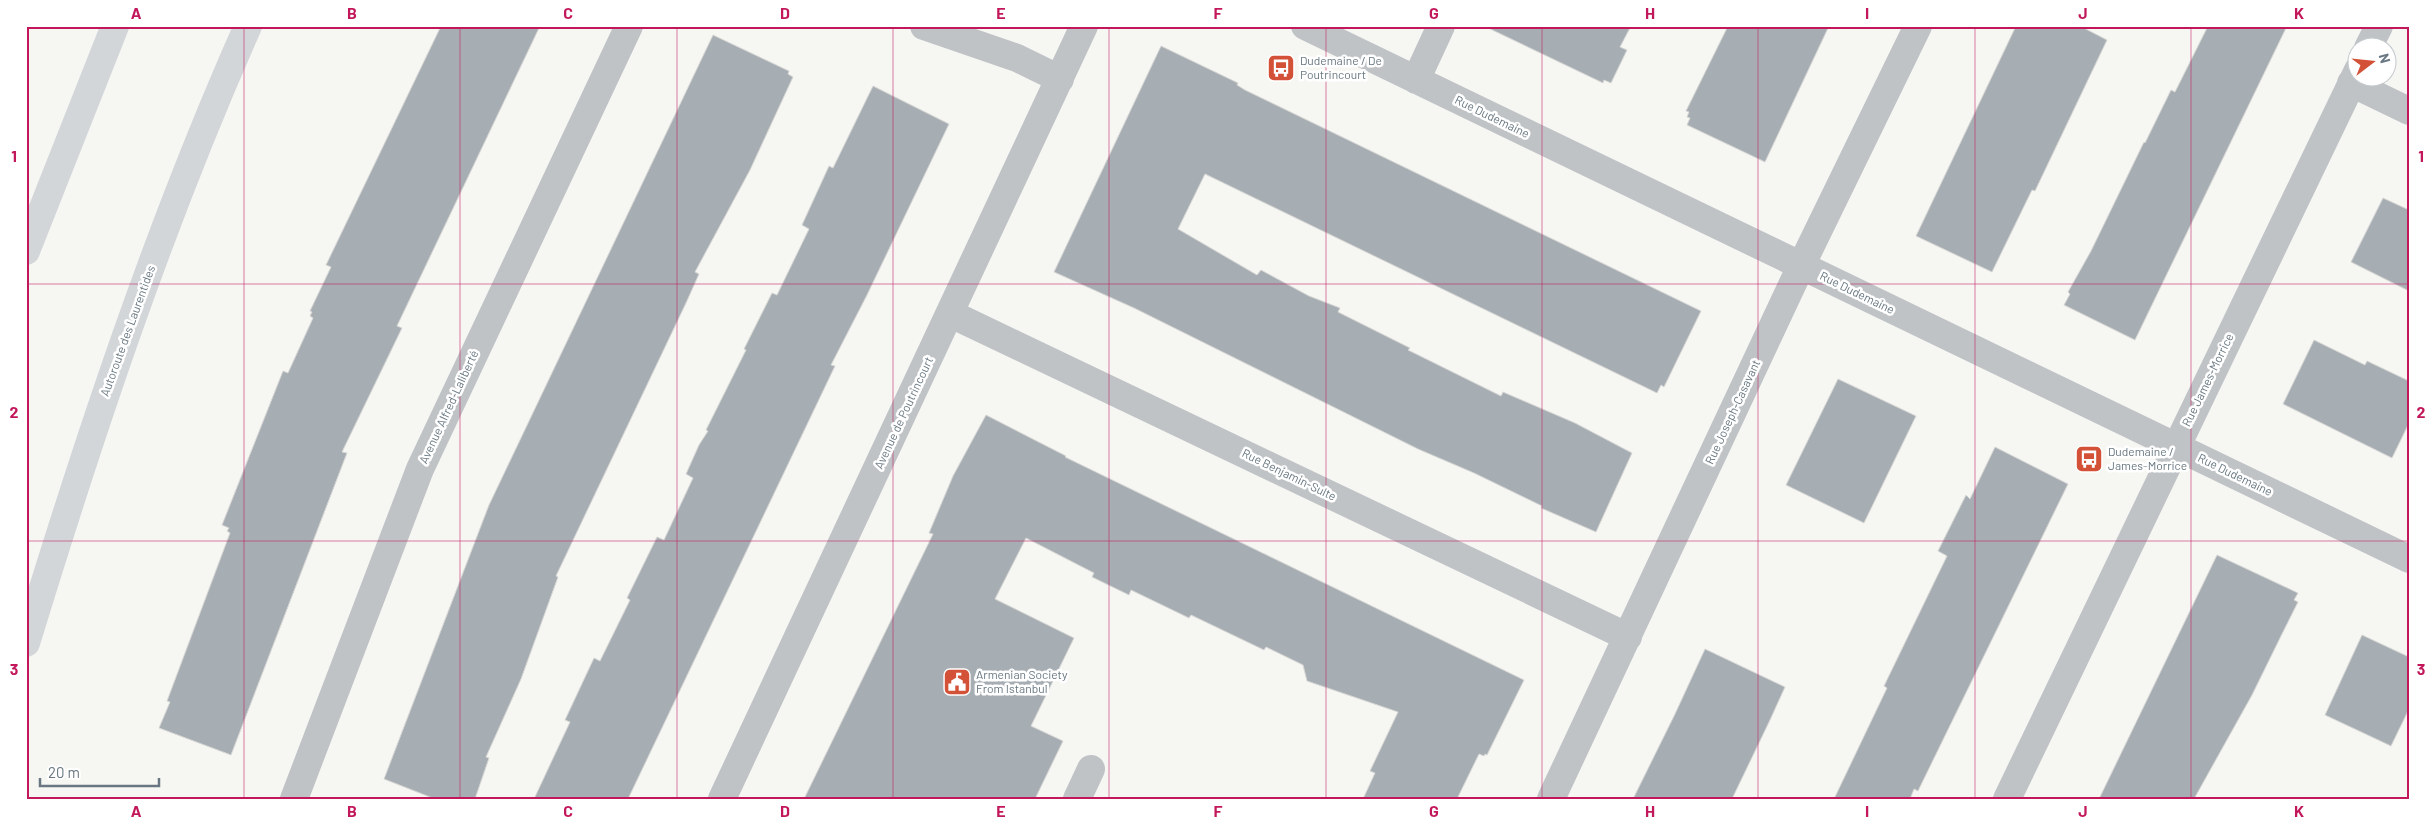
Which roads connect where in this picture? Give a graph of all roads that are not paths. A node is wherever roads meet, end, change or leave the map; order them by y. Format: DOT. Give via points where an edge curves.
graph roads {
  1 [pos="114,26"];
  2 [pos="248,26"];
  3 [pos="629,26"];
  4 [pos="924,26"];
  5 [pos="1084,26"];
  6 [pos="1305,26"];
  7 [pos="1441,26"];
  8 [pos="1918,26"];
  9 [pos="2379,26"];
  10 [pos="2373,38"];
  11 [pos="1060,79"];
  12 [pos="1416,80"];
  13 [pos="2348,88"];
  14 [pos="2373,88"];
  15 [pos="2409,111"];
  16 [pos="26,251"];
  17 [pos="1801,266"];
  18 [pos="951,314"];
  19 [pos="2176,446"];
  20 [pos="2409,559"];
  21 [pos="1628,637"];
  22 [pos="26,643"];
  23 [pos="1091,769"];
  24 [pos="294,799"];
  25 [pos="722,799"];
  26 [pos="1077,799"];
  27 [pos="1551,799"];
  28 [pos="2007,799"];
  1 -- 16 [label="highway"];
  2 -- 22 [label="highway, Autoroute des Laurentides" via="122,345"];
  3 -- 24 [label="street, Avenue Alfred-Laliberté" via="420,469"];
  4 -- 11 [label="street" via="1016,58"];
  5 -- 11 [label="street, Avenue de Poutrincourt"];
  6 -- 12 [label="street, Rue Dudemaine"];
  7 -- 12 [label="street"];
  8 -- 17 [label="street, Rue Joseph-Casavant"];
  9 -- 10 [label="street"];
  11 -- 18 [label="street, Avenue de Poutrincourt"];
  12 -- 17 [label="street, Rue Dudemaine"];
  13 -- 19 [label="street, Rue James-Morrice"];
  14 -- 15 [label="street"];
  17 -- 19 [label="street, Rue Dudemaine"];
  17 -- 21 [label="street, Rue Joseph-Casavant"];
  18 -- 21 [label="street, Rue Benjamin-Sulte"];
  18 -- 25 [label="street, Avenue de Poutrincourt"];
  19 -- 20 [label="street, Rue Dudemaine"];
  19 -- 28 [label="street, Rue James-Morrice"];
  21 -- 27 [label="street, Rue Joseph-Casavant"];
  23 -- 26 [label="street"];
}
